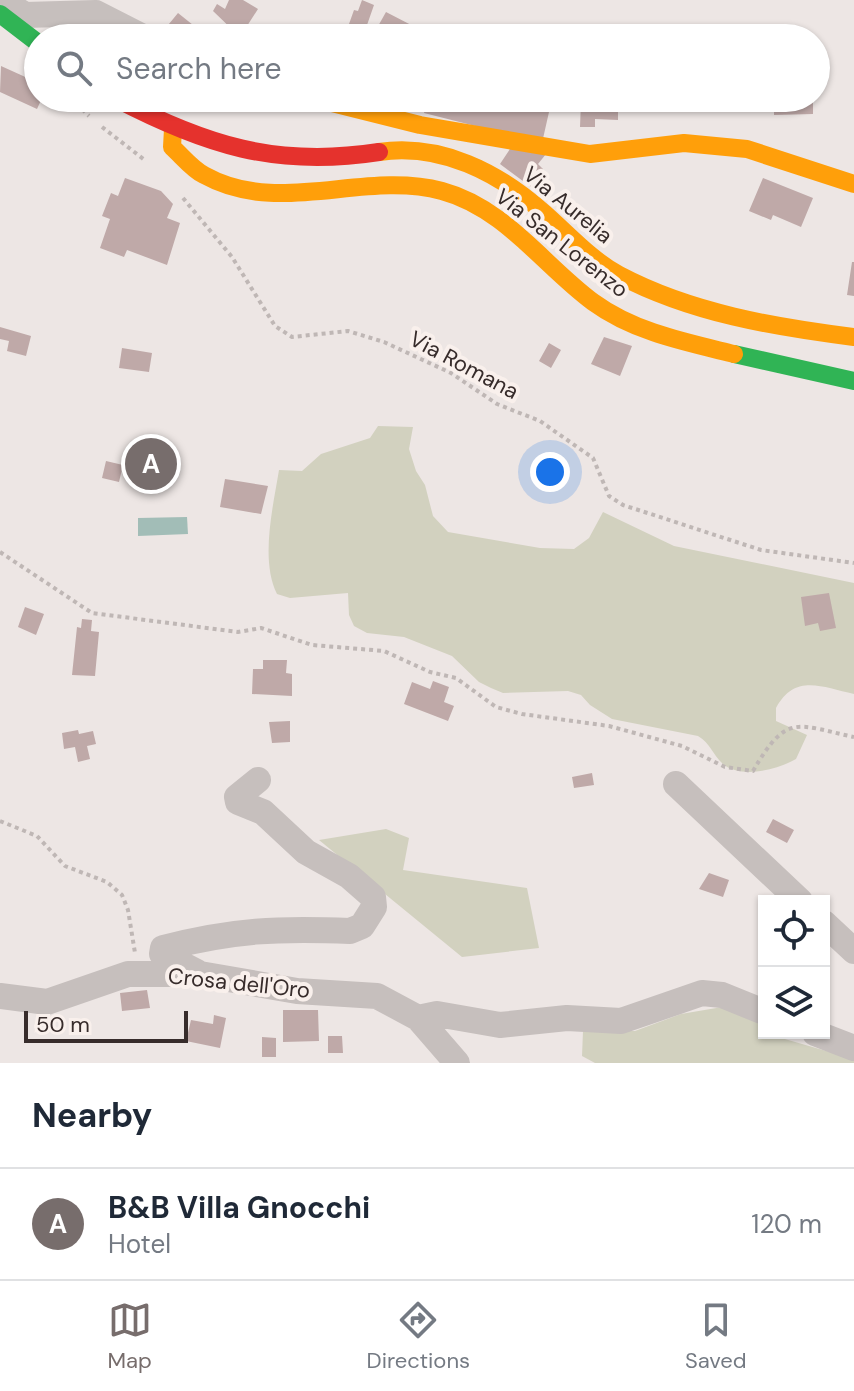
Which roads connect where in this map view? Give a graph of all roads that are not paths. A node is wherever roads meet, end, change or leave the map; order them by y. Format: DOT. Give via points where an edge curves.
graph roads {
  1 [pos="1,0"];
  2 [pos="0,14"];
  3 [pos="118,24"];
  4 [pos="24,32"];
  5 [pos="141,112"];
  6 [pos="350,112"];
  7 [pos="173,129"];
  8 [pos="420,138"];
  9 [pos="854,184"];
  10 [pos="854,337"];
  11 [pos="854,381"];
  12 [pos="258,780"];
  13 [pos="676,784"];
  14 [pos="794,895"];
  15 [pos="830,929"];
  16 [pos="854,951"];
  17 [pos="200,974"];
  18 [pos="0,996"];
  19 [pos="758,1010"];
  20 [pos="418,1018"];
  21 [pos="830,1039"];
  22 [pos="854,1048"];
  23 [pos="457,1063"];
  1 -- 3 [label="street" via="25,15 96,13"];
  2 -- 4 [label="main road"];
  5 -- 7 [label="main road, Via Aurelia"];
  6 -- 8 [label="main road"];
  7 -- 8 [label="main road, Via Aurelia" via="249,155 327,159"];
  7 -- 11 [label="main road, Via San Lorenzo" via="172,147 189,168 225,187 267,194 440,191 475,204 515,231 615,317 714,350"];
  8 -- 9 [label="main road" via="590,154 684,143 747,149"];
  8 -- 10 [label="main road, Via Aurelia" via="435,152 495,177 590,256 635,285 685,304"];
  12 -- 17 [label="street" via="237,797 238,802 263,812 306,852 349,876 373,897 374,907 362,926 350,931 267,928 163,948 162,954"];
  13 -- 14 [label="street"];
  15 -- 16 [label="street"];
  17 -- 18 [label="street, Crosa dell'Oro" via="136,974 47,1002"];
  17 -- 20 [label="street, Crosa dell'Oro" via="297,991 377,996"];
  19 -- 20 [label="street" via="702,993 621,1021 567,1018 500,1025 437,1014"];
  20 -- 23 [label="street, Crosa dell'Oro"];
  21 -- 22 [label="street"];
}
